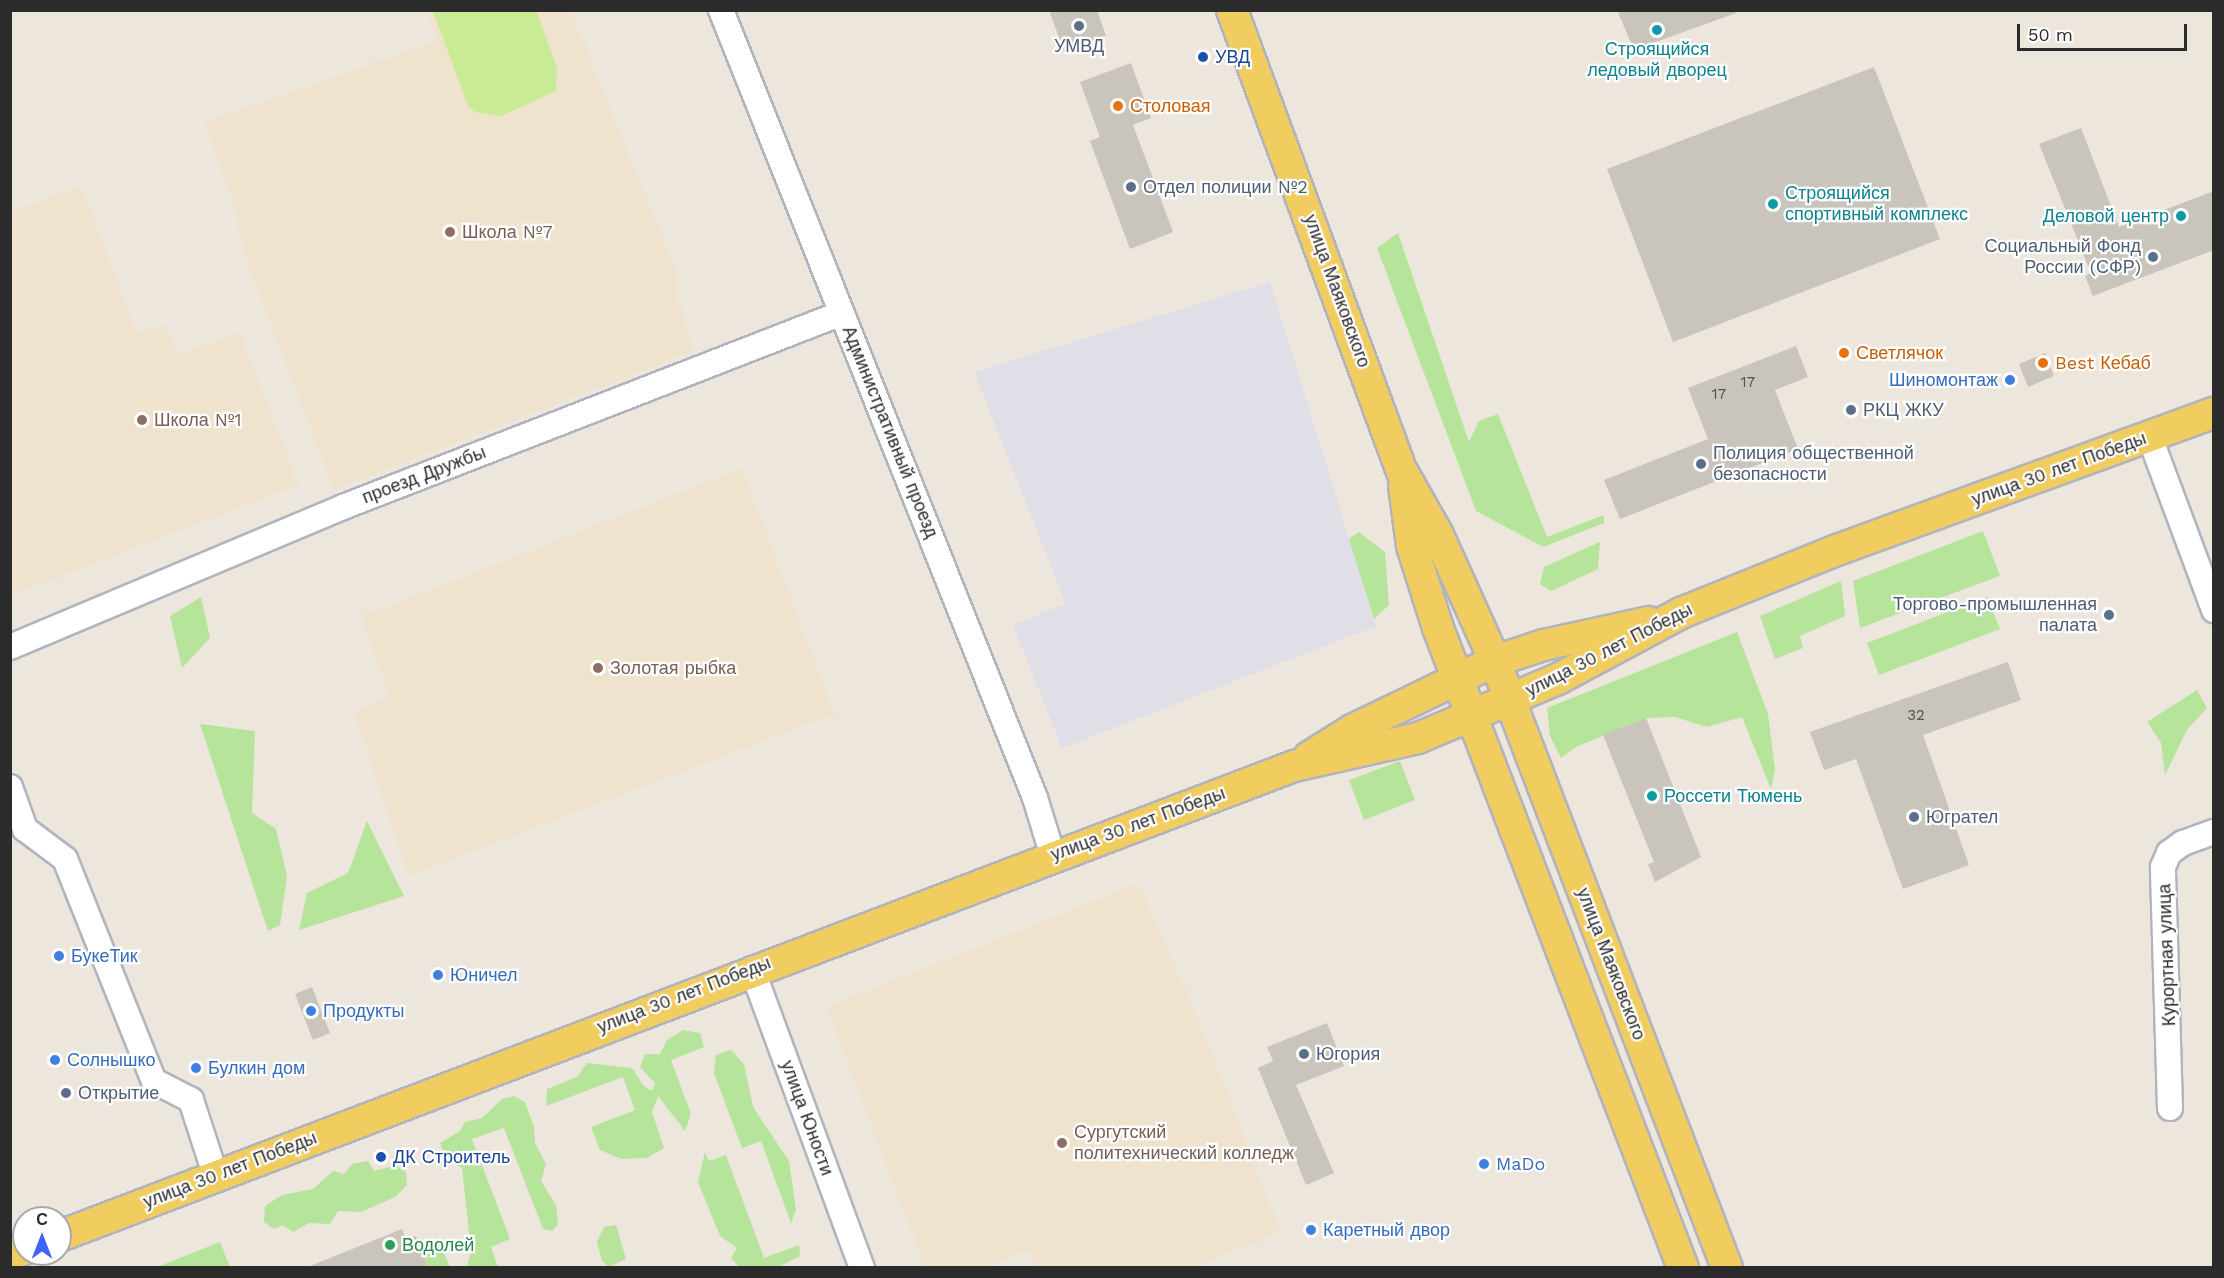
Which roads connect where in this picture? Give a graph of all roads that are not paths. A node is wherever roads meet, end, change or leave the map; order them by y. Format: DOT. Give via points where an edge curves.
graph roads {
  1 [pos="721,10"];
  2 [pos="1232,10"];
  3 [pos="842,313"];
  4 [pos="2214,412"];
  5 [pos="2150,435"];
  6 [pos="1402,471"];
  7 [pos="2214,610"];
  8 [pos="1664,620"];
  9 [pos="10,647"];
  10 [pos="1495,661"];
  11 [pos="1456,677"];
  12 [pos="1508,700"];
  13 [pos="1470,716"];
  14 [pos="1294,766"];
  15 [pos="10,787"];
  16 [pos="2214,832"];
  17 [pos="1053,856"];
  18 [pos="752,969"];
  19 [pos="2170,1108"];
  20 [pos="216,1177"];
  21 [pos="72,1231"];
  22 [pos="862,1268"];
  23 [pos="1683,1268"];
  24 [pos="1727,1268"];
  1 -- 3 [label="street, Административный проезд"];
  2 -- 6 [label="main road, улица Маяковского"];
  3 -- 9 [label="street, проезд Дружбы" via="343,507"];
  3 -- 17 [label="street, Административный проезд" via="1035,798"];
  4 -- 5 [label="main road, улица 30 лет Победы"];
  5 -- 7 [label="street"];
  5 -- 8 [label="main road, улица 30 лет Победы" via="1837,550"];
  6 -- 10 [label="main road, улица Маяковского" via="1438,535"];
  6 -- 11 [label="main road, улица Маяковского" via="1412,546"];
  8 -- 10 [label="main road" via="1565,639"];
  8 -- 12 [label="main road, улица 30 лет Победы" via="1558,680"];
  10 -- 11 [label="main road"];
  10 -- 12 [label="main road, улица Маяковского"];
  11 -- 13 [label="main road, улица Маяковского"];
  11 -- 14 [label="main road"];
  12 -- 13 [label="main road, улица 30 лет Победы"];
  12 -- 24 [label="main road, улица Маяковского"];
  13 -- 14 [label="main road, улица 30 лет Победы" via="1363,754"];
  13 -- 23 [label="main road, улица Маяковского"];
  14 -- 17 [label="main road, улица 30 лет Победы"];
  15 -- 20 [label="street" via="25,829 65,859 154,1081 191,1100"];
  16 -- 19 [label="street, Курортная улица" via="2183,843 2169,853 2163,867"];
  17 -- 18 [label="main road, улица 30 лет Победы"];
  18 -- 20 [label="main road, улица 30 лет Победы"];
  18 -- 22 [label="street, улица Юности"];
  20 -- 21 [label="main road, улица 30 лет Победы"];
}
